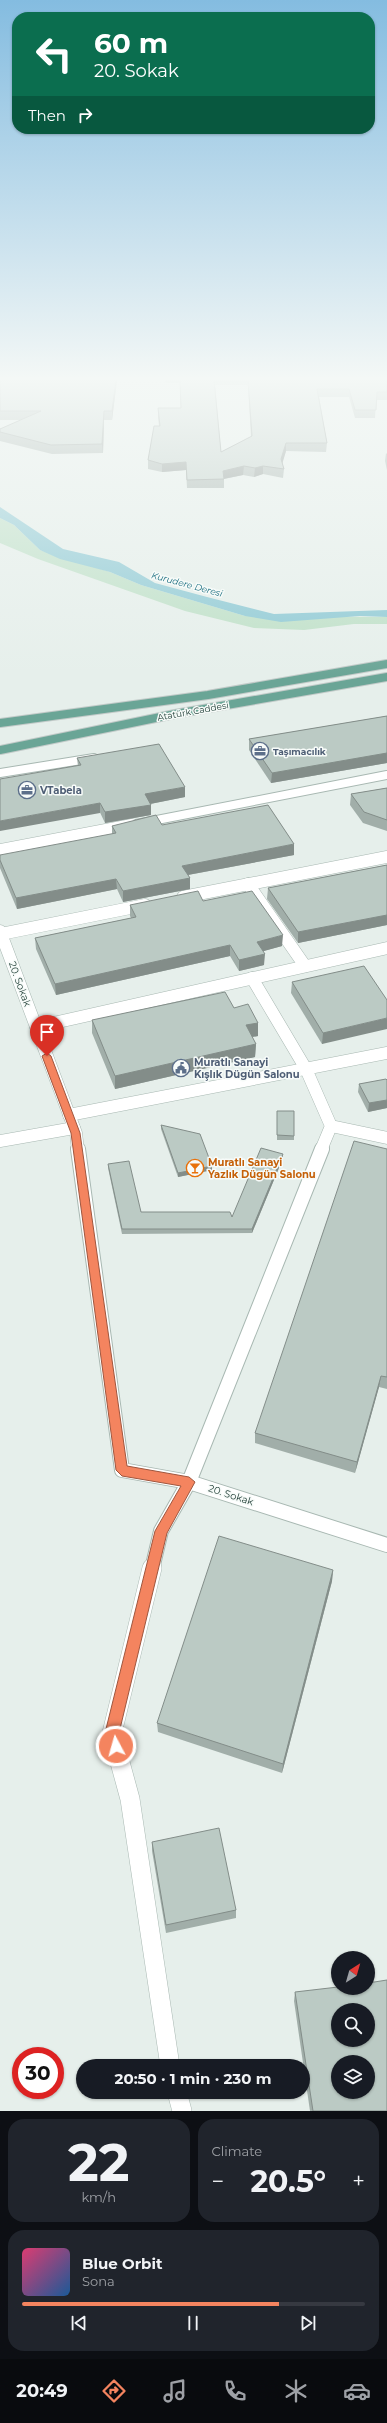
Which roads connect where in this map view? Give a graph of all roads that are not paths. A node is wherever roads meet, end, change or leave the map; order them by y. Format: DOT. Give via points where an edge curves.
graph roads {
  1 [pos="387,664"];
  2 [pos="387,677"];
  3 [pos="0,723"];
  4 [pos="0,750"];
  5 [pos="107,756"];
  6 [pos="0,774"];
  7 [pos="387,775"];
  8 [pos="0,850"];
  9 [pos="387,857"];
  10 [pos="248,884"];
  11 [pos="170,899"];
  12 [pos="155,902"];
  13 [pos="0,932"];
  14 [pos="387,948"];
  15 [pos="305,966"];
  16 [pos="252,978"];
  17 [pos="36,1027"];
  18 [pos="387,1052"];
  19 [pos="306,1069"];
  20 [pos="71,1122"];
  21 [pos="331,1126"];
  22 [pos="387,1138"];
  23 [pos="0,1141"];
  24 [pos="189,1482"];
  25 [pos="387,1545"];
  26 [pos="169,2059"];
  27 [pos="179,2099"];
  28 [pos="182,2111"];
  1 -- 3 [label="main road, Atatürk Caddesi" via="208,695"];
  2 -- 4 [label="main road, Atatürk Caddesi" via="175,714"];
  5 -- 6 [label="street"];
  7 -- 8 [label="street"];
  9 -- 10 [label="street"];
  10 -- 11 [label="street"];
  10 -- 15 [label="street"];
  12 -- 13 [label="street"];
  13 -- 17 [label="street, 20. Sokak"];
  14 -- 15 [label="street"];
  15 -- 16 [label="street"];
  16 -- 17 [label="street"];
  16 -- 19 [label="street"];
  17 -- 20 [label="street, 20. Sokak"];
  18 -- 19 [label="street"];
  19 -- 20 [label="street"];
  19 -- 21 [label="street"];
  20 -- 23 [label="street"];
  20 -- 24 [label="street, 20. Sokak" via="122,1470"];
  21 -- 22 [label="street"];
  21 -- 24 [label="street"];
  24 -- 25 [label="street, 20. Sokak"];
  24 -- 26 [label="street" via="161,1531 112,1733 130,1799"];
  27 -- 28 [label="street"];
}
